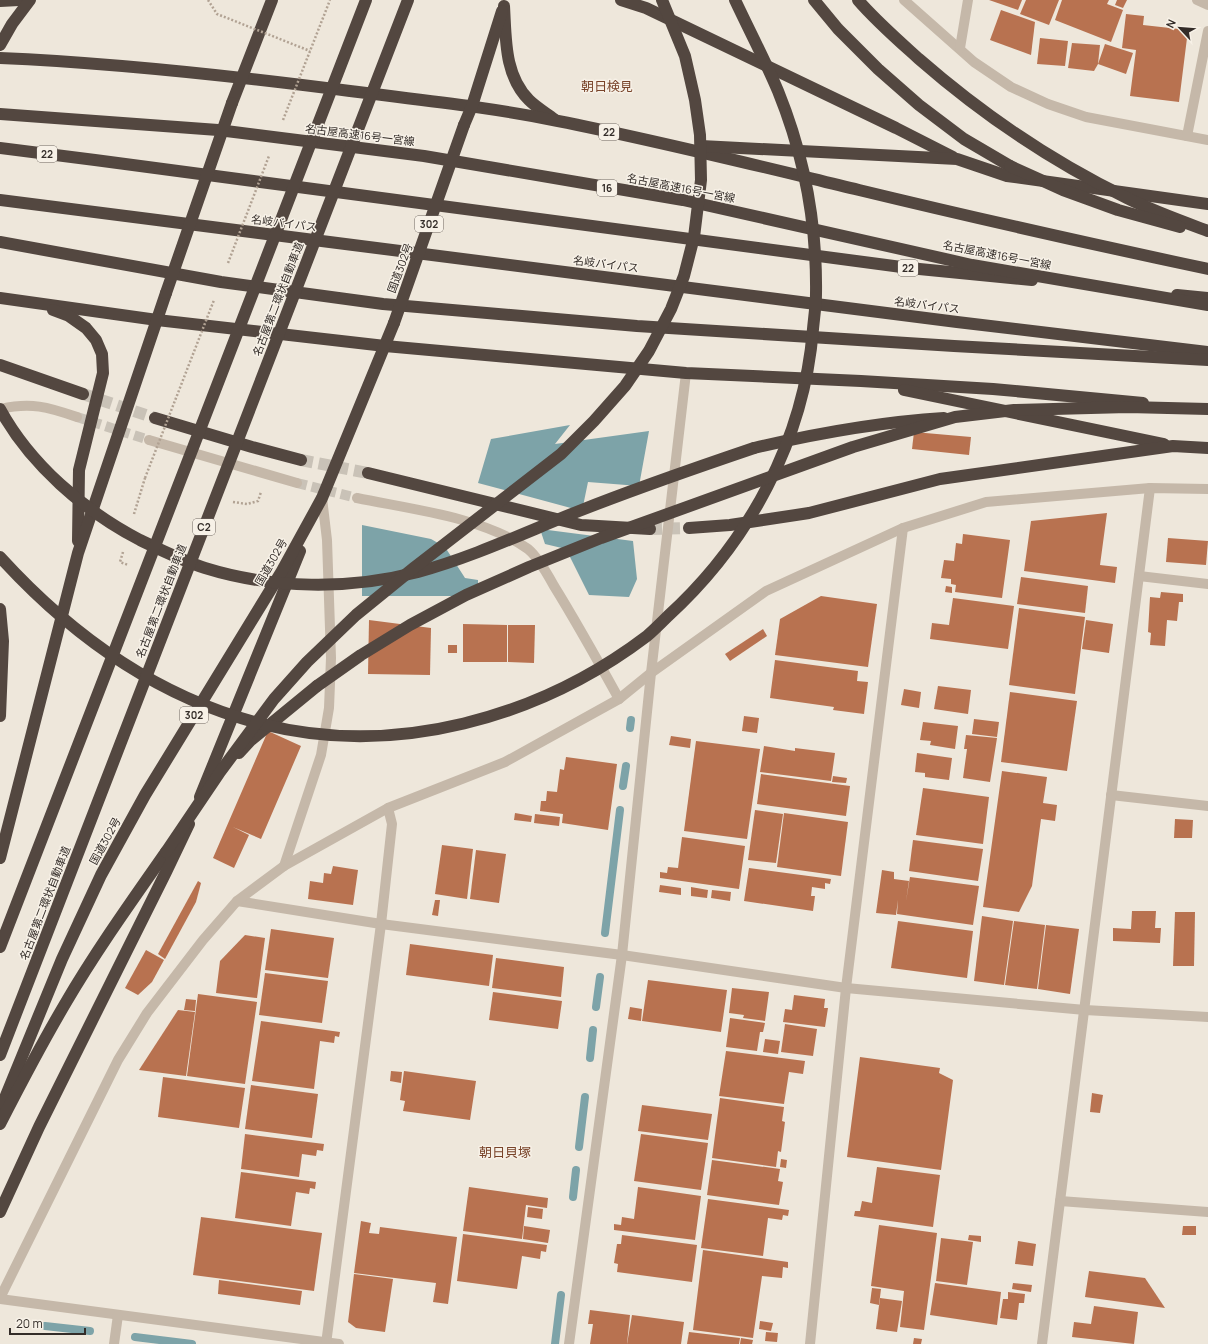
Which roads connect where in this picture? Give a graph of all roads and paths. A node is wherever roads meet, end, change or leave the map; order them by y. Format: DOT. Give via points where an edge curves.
graph roads {
  1 [pos="19,0"];
  2 [pos="30,0"];
  3 [pos="208,0"];
  4 [pos="330,0"];
  5 [pos="366,0"];
  6 [pos="408,0"];
  7 [pos="621,0"];
  8 [pos="662,0"];
  9 [pos="735,0"];
  10 [pos="814,0"];
  11 [pos="858,0"];
  12 [pos="904,0"];
  13 [pos="968,0"];
  14 [pos="1197,0"];
  15 [pos="0,1"];
  16 [pos="271,2"];
  17 [pos="504,3"];
  18 [pos="1208,5"];
  19 [pos="1208,30"];
  20 [pos="0,45"];
  21 [pos="960,48"];
  22 [pos="310,51"];
  23 [pos="0,58"];
  24 [pos="242,77"];
  25 [pos="472,106"];
  26 [pos="0,114"];
  27 [pos="555,120"];
  28 [pos="282,125"];
  29 [pos="1187,136"];
  30 [pos="1208,140"];
  31 [pos="672,145"];
  32 [pos="0,148"];
  33 [pos="270,154"];
  34 [pos="957,159"];
  35 [pos="0,200"];
  36 [pos="1206,204"];
  37 [pos="1208,233"];
  38 [pos="0,242"];
  39 [pos="227,265"];
  40 [pos="1208,269"];
  41 [pos="216,294"];
  42 [pos="0,298"];
  43 [pos="1208,298"];
  44 [pos="26,301"];
  45 [pos="1208,305"];
  46 [pos="157,320"];
  47 [pos="385,346"];
  48 [pos="1208,352"];
  49 [pos="1208,360"];
  50 [pos="0,365"];
  51 [pos="686,373"];
  52 [pos="861,381"];
  53 [pos="83,394"];
  54 [pos="0,409"];
  55 [pos="1208,409"];
  56 [pos="77,417"];
  57 [pos="955,417"];
  58 [pos="155,418"];
  59 [pos="149,440"];
  60 [pos="1173,446"];
  61 [pos="1208,448"];
  62 [pos="301,460"];
  63 [pos="368,473"];
  64 [pos="145,478"];
  65 [pos="297,483"];
  66 [pos="1150,488"];
  67 [pos="1208,489"];
  68 [pos="322,498"];
  69 [pos="357,498"];
  70 [pos="689,528"];
  71 [pos="903,528"];
  72 [pos="650,529"];
  73 [pos="78,553"];
  74 [pos="0,557"];
  75 [pos="1139,576"];
  76 [pos="1208,584"];
  77 [pos="0,609"];
  78 [pos="651,673"];
  79 [pos="619,699"];
  80 [pos="0,716"];
  81 [pos="220,772"];
  82 [pos="1111,795"];
  83 [pos="1208,806"];
  84 [pos="388,808"];
  85 [pos="1,851"];
  86 [pos="284,866"];
  87 [pos="237,901"];
  88 [pos="381,924"];
  89 [pos="0,947"];
  90 [pos="622,955"];
  91 [pos="846,988"];
  92 [pos="1085,1010"];
  93 [pos="1208,1016"];
  94 [pos="0,1055"];
  95 [pos="0,1110"];
  96 [pos="0,1124"];
  97 [pos="1060,1201"];
  98 [pos="0,1212"];
  99 [pos="1208,1212"];
  100 [pos="0,1299"];
  101 [pos="118,1315"];
  102 [pos="326,1343"];
  103 [pos="114,1344"];
  104 [pos="339,1344"];
  105 [pos="569,1344"];
  106 [pos="810,1344"];
  107 [pos="1042,1344"];
  1 -- 15 [label="highway"];
  2 -- 20 [label="highway"];
  3 -- 22 [label="path, bridge" via="217,14"];
  4 -- 22 [label="path, bridge"];
  5 -- 89 [label="highway, bridge"];
  6 -- 94 [label="highway, 名古屋第二環状自動車道 / C2, bridge"];
  7 -- 34 [label="highway" via="646,8"];
  8 -- 81 [label="highway, bridge" via="685,56 695,100 700,135 701,180 694,237 684,276 671,309 649,351 625,386 561,454 356,615 307,662 274,699"];
  9 -- 74 [label="highway, bridge" via="778,91 795,140 808,190 816,296 811,357 800,408 780,461 752,516 716,567 686,600 648,634 610,662 569,685 513,709 457,726 404,735 354,736 307,733 263,725 217,710 169,690 126,666 50,607"];
  10 -- 37 [label="highway, bridge" via="843,34 919,105 964,138 1010,166 1063,190 1118,210"];
  11 -- 37 [label="highway, bridge" via="937,75 980,110 1028,143 1127,198"];
  12 -- 21 [label="street"];
  13 -- 21 [label="street"];
  14 -- 18 [label="street"];
  16 -- 24 [label="highway"];
  17 -- 25 [label="highway, 国道302号 / 302"];
  17 -- 27 [label="highway" via="509,62 516,82 529,99"];
  19 -- 29 [label="street"];
  21 -- 29 [label="street" via="974,62 1011,86 1048,104 1086,117"];
  22 -- 28 [label="path, bridge"];
  23 -- 24 [label="highway, 22" via="56,60"];
  24 -- 25 [label="highway, 22"];
  24 -- 46 [label="highway, bridge"];
  25 -- 27 [label="highway, 22"];
  25 -- 47 [label="highway, 国道302号 / 302, bridge"];
  26 -- 45 [label="highway, 名古屋高速16号一宮線 / 16, bridge" via="218,130 424,156 683,200 972,264"];
  27 -- 31 [label="highway, 22"];
  29 -- 30 [label="street"];
  31 -- 34 [label="highway"];
  31 -- 40 [label="highway, 22" via="938,209"];
  32 -- 43 [label="highway, 22" via="909,268"];
  33 -- 39 [label="path, bridge"];
  34 -- 36 [label="highway" via="1007,176"];
  35 -- 48 [label="highway, 名岐バイパス"];
  38 -- 49 [label="highway, bridge" via="221,282 383,304 637,326"];
  41 -- 64 [label="path, bridge"];
  42 -- 44 [label="highway"];
  44 -- 46 [label="highway"];
  44 -- 73 [label="highway" via="69,316 86,328 96,340 102,354 103,373 79,470"];
  46 -- 47 [label="highway"];
  46 -- 73 [label="highway"];
  47 -- 51 [label="highway"];
  47 -- 68 [label="highway, 国道302号 / 302"];
  50 -- 53 [label="highway"];
  51 -- 52 [label="highway"];
  51 -- 78 [label="street"];
  52 -- 55 [label="highway" via="993,389"];
  52 -- 60 [label="highway"];
  54 -- 56 [label="street" via="25,405 41,406"];
  54 -- 57 [label="highway, bridge" via="26,448 54,479 86,507 122,530 204,568 265,582 320,585 368,581 424,570 637,488 754,448 803,436 897,421"];
  55 -- 57 [label="highway, bridge" via="1070,408 1014,410"];
  57 -- 81 [label="highway, bridge" via="853,447 705,500 601,538 466,595 410,625 318,686 251,740"];
  58 -- 62 [label="highway"];
  59 -- 65 [label="street"];
  60 -- 61 [label="highway"];
  60 -- 70 [label="highway" via="940,479 809,513 730,525"];
  63 -- 72 [label="highway" via="581,525"];
  66 -- 67 [label="street"];
  66 -- 71 [label="street" via="986,502"];
  66 -- 75 [label="street"];
  68 -- 86 [label="street" via="327,540 332,658 329,708 321,755"];
  68 -- 95 [label="highway, 国道302号 / 302" via="282,571 145,795 101,875 62,959"];
  68 -- 98 [label="highway" via="187,829 39,1127"];
  69 -- 79 [label="street" via="460,520 497,532 527,548 543,568 575,619"];
  71 -- 78 [label="street" via="766,590"];
  71 -- 91 [label="street"];
  73 -- 85 [label="highway"];
  75 -- 76 [label="street"];
  75 -- 82 [label="street"];
  77 -- 80 [label="highway" via="3,641"];
  78 -- 79 [label="street"];
  78 -- 90 [label="street"];
  79 -- 84 [label="street" via="505,762"];
  81 -- 96 [label="highway, bridge" via="74,990 35,1056"];
  82 -- 83 [label="street"];
  82 -- 92 [label="street"];
  84 -- 86 [label="street"];
  84 -- 88 [label="street" via="392,824"];
  86 -- 87 [label="street"];
  87 -- 88 [label="street"];
  87 -- 100 [label="street" via="203,940 147,1013 118,1060"];
  88 -- 90 [label="street"];
  88 -- 102 [label="street"];
  90 -- 91 [label="street"];
  90 -- 105 [label="street"];
  91 -- 92 [label="street"];
  91 -- 106 [label="street"];
  92 -- 93 [label="street"];
  92 -- 97 [label="street"];
  97 -- 99 [label="street"];
  97 -- 107 [label="street"];
  100 -- 101 [label="street"];
  101 -- 102 [label="street"];
  101 -- 103 [label="street"];
  102 -- 104 [label="street"];
}
